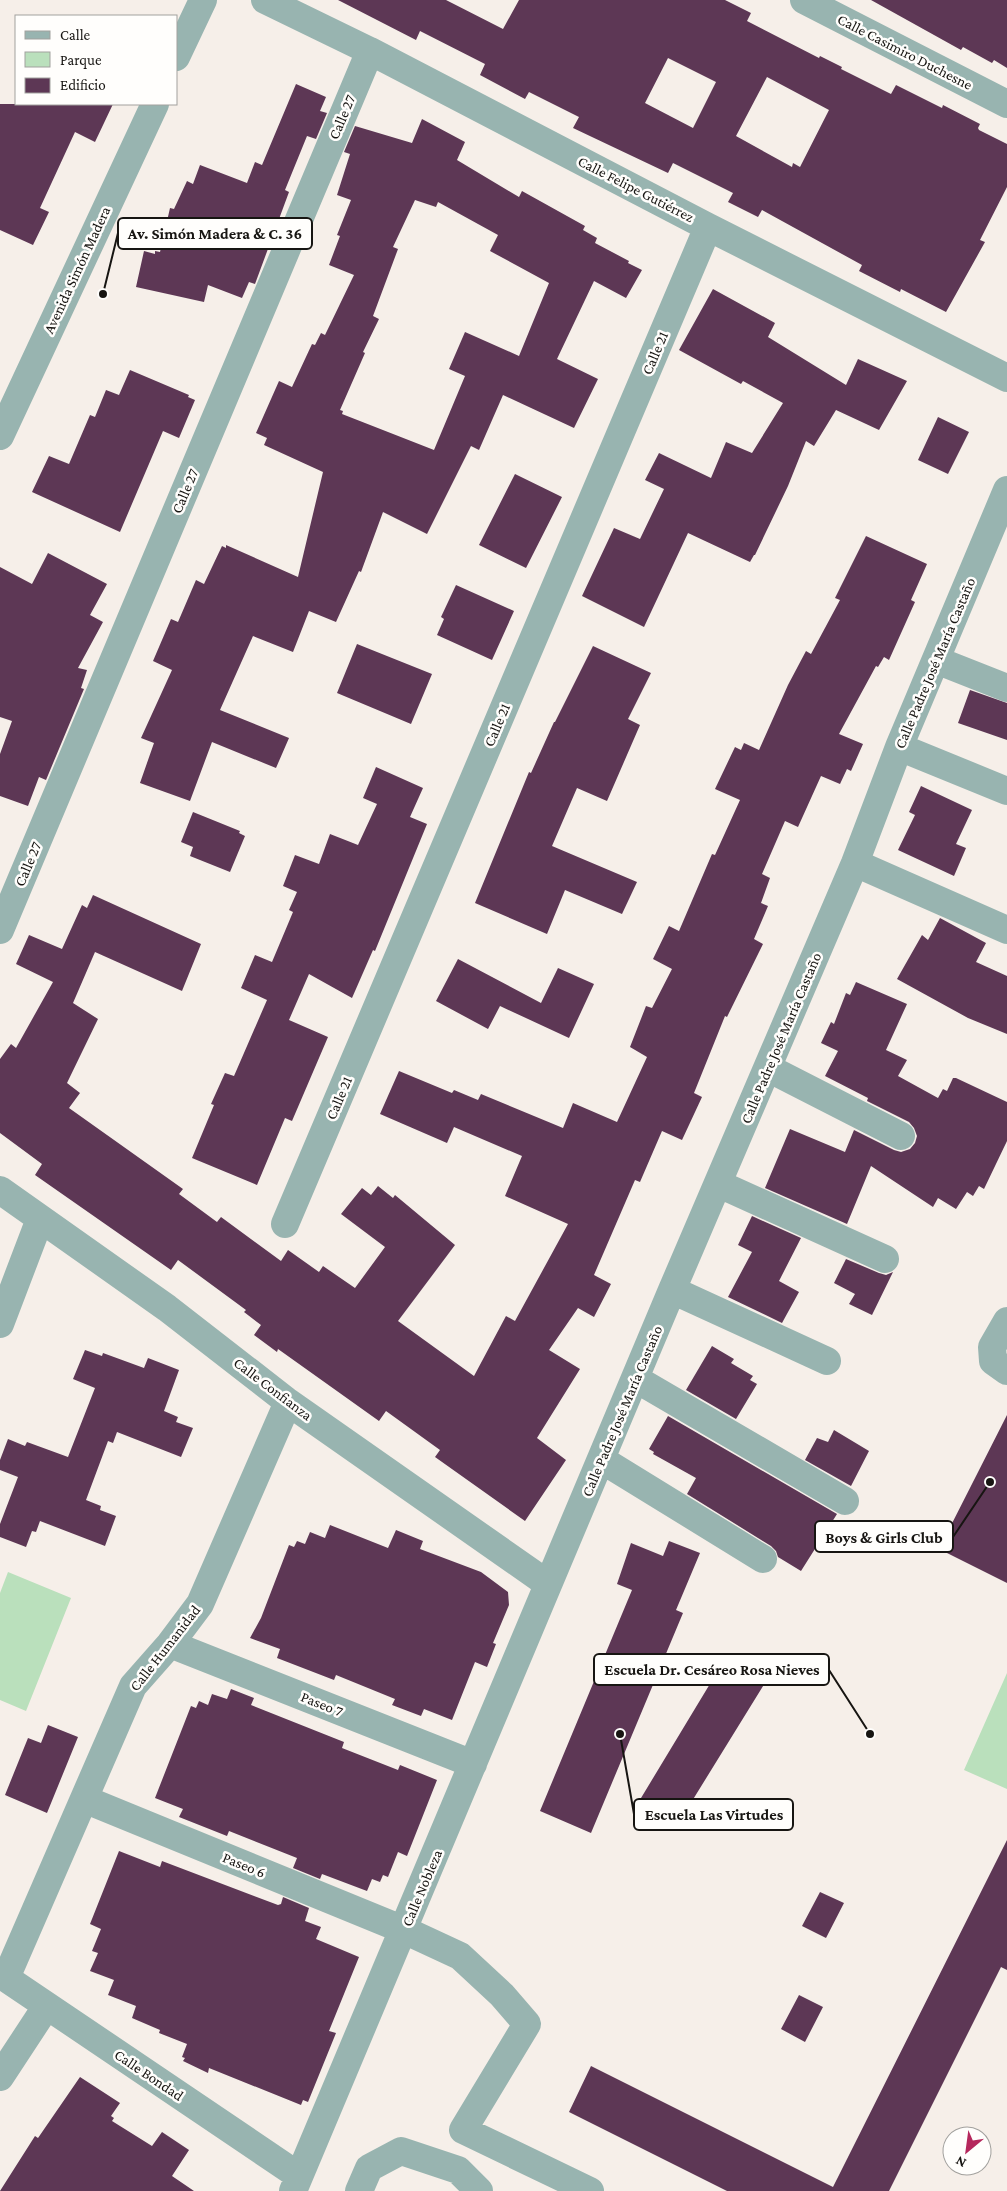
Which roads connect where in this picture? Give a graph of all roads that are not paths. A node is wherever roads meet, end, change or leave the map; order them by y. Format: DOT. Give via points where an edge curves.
graph roads {
  1 [pos="202,0"];
  2 [pos="264,0"];
  3 [pos="804,0"];
  4 [pos="370,51"];
  5 [pos="178,53"];
  6 [pos="1007,104"];
  7 [pos="154,105"];
  8 [pos="708,227"];
  9 [pos="1007,378"];
  10 [pos="0,436"];
  11 [pos="1007,490"];
  12 [pos="936,660"];
  13 [pos="1007,688"];
  14 [pos="900,748"];
  15 [pos="1007,791"];
  16 [pos="854,863"];
  17 [pos="0,930"];
  18 [pos="1007,930"];
  19 [pos="768,1068"];
  20 [pos="901,1136"];
  21 [pos="719,1184"];
  22 [pos="0,1190"];
  23 [pos="40,1219"];
  24 [pos="285,1224"];
  25 [pos="885,1259"];
  26 [pos="672,1290"];
  27 [pos="1007,1321"];
  28 [pos="0,1324"];
  29 [pos="827,1361"];
  30 [pos="1007,1370"];
  31 [pos="636,1379"];
  32 [pos="288,1402"];
  33 [pos="602,1460"];
  34 [pos="845,1501"];
  35 [pos="763,1559"];
  36 [pos="548,1584"];
  37 [pos="170,1644"];
  38 [pos="473,1764"];
  39 [pos="84,1799"];
  40 [pos="404,1930"];
  41 [pos="3,1976"];
  42 [pos="46,2007"];
  43 [pos="0,2077"];
  44 [pos="296,2184"];
  45 [pos="359,2191"];
  46 [pos="479,2191"];
  47 [pos="590,2191"];
  1 -- 5 [label="street"];
  2 -- 4 [label="street, Calle Felipe Gutiérrez"];
  3 -- 6 [label="street, Calle Casimiro Duchesne"];
  4 -- 8 [label="street, Calle Felipe Gutiérrez"];
  4 -- 17 [label="street, Calle 27"];
  7 -- 10 [label="street, Avenida Simón Madera"];
  8 -- 9 [label="street, Calle Felipe Gutiérrez"];
  8 -- 24 [label="street, Calle 21"];
  11 -- 12 [label="street, Calle Padre José María Castaño"];
  12 -- 13 [label="street"];
  12 -- 14 [label="street, Calle Padre José María Castaño"];
  14 -- 15 [label="street"];
  14 -- 16 [label="street, Calle Padre José María Castaño"];
  16 -- 18 [label="street"];
  16 -- 19 [label="street, Calle Padre José María Castaño"];
  19 -- 20 [label="street"];
  19 -- 21 [label="street, Calle Padre José María Castaño"];
  21 -- 25 [label="street"];
  21 -- 26 [label="street, Calle Padre José María Castaño"];
  22 -- 23 [label="street, Calle Confianza"];
  23 -- 28 [label="street"];
  23 -- 32 [label="street, Calle Confianza" via="167,1308"];
  26 -- 29 [label="street"];
  26 -- 31 [label="street, Calle Padre José María Castaño"];
  27 -- 30 [label="street" via="992,1347 994,1361"];
  31 -- 33 [label="street, Calle Padre José María Castaño"];
  31 -- 34 [label="street"];
  32 -- 36 [label="street, Calle Confianza"];
  32 -- 37 [label="street, Calle Humanidad" via="200,1604"];
  33 -- 35 [label="street"];
  33 -- 36 [label="street, Calle Padre José María Castaño"];
  36 -- 38 [label="street, Calle Nobleza"];
  37 -- 38 [label="street, Paseo 7"];
  37 -- 39 [label="street, Calle Humanidad" via="133,1686"];
  38 -- 40 [label="street, Calle Nobleza"];
  39 -- 40 [label="street, Paseo 6"];
  39 -- 41 [label="street, Calle Humanidad"];
  40 -- 44 [label="street, Calle Nobleza"];
  40 -- 47 [label="street, Paseo 6" via="460,1956 502,1995 527,2024 463,2130"];
  41 -- 42 [label="street, Calle Bondad"];
  42 -- 43 [label="street"];
  42 -- 44 [label="street, Calle Bondad"];
  45 -- 46 [label="street" via="369,2168 401,2151 458,2170"];
}
